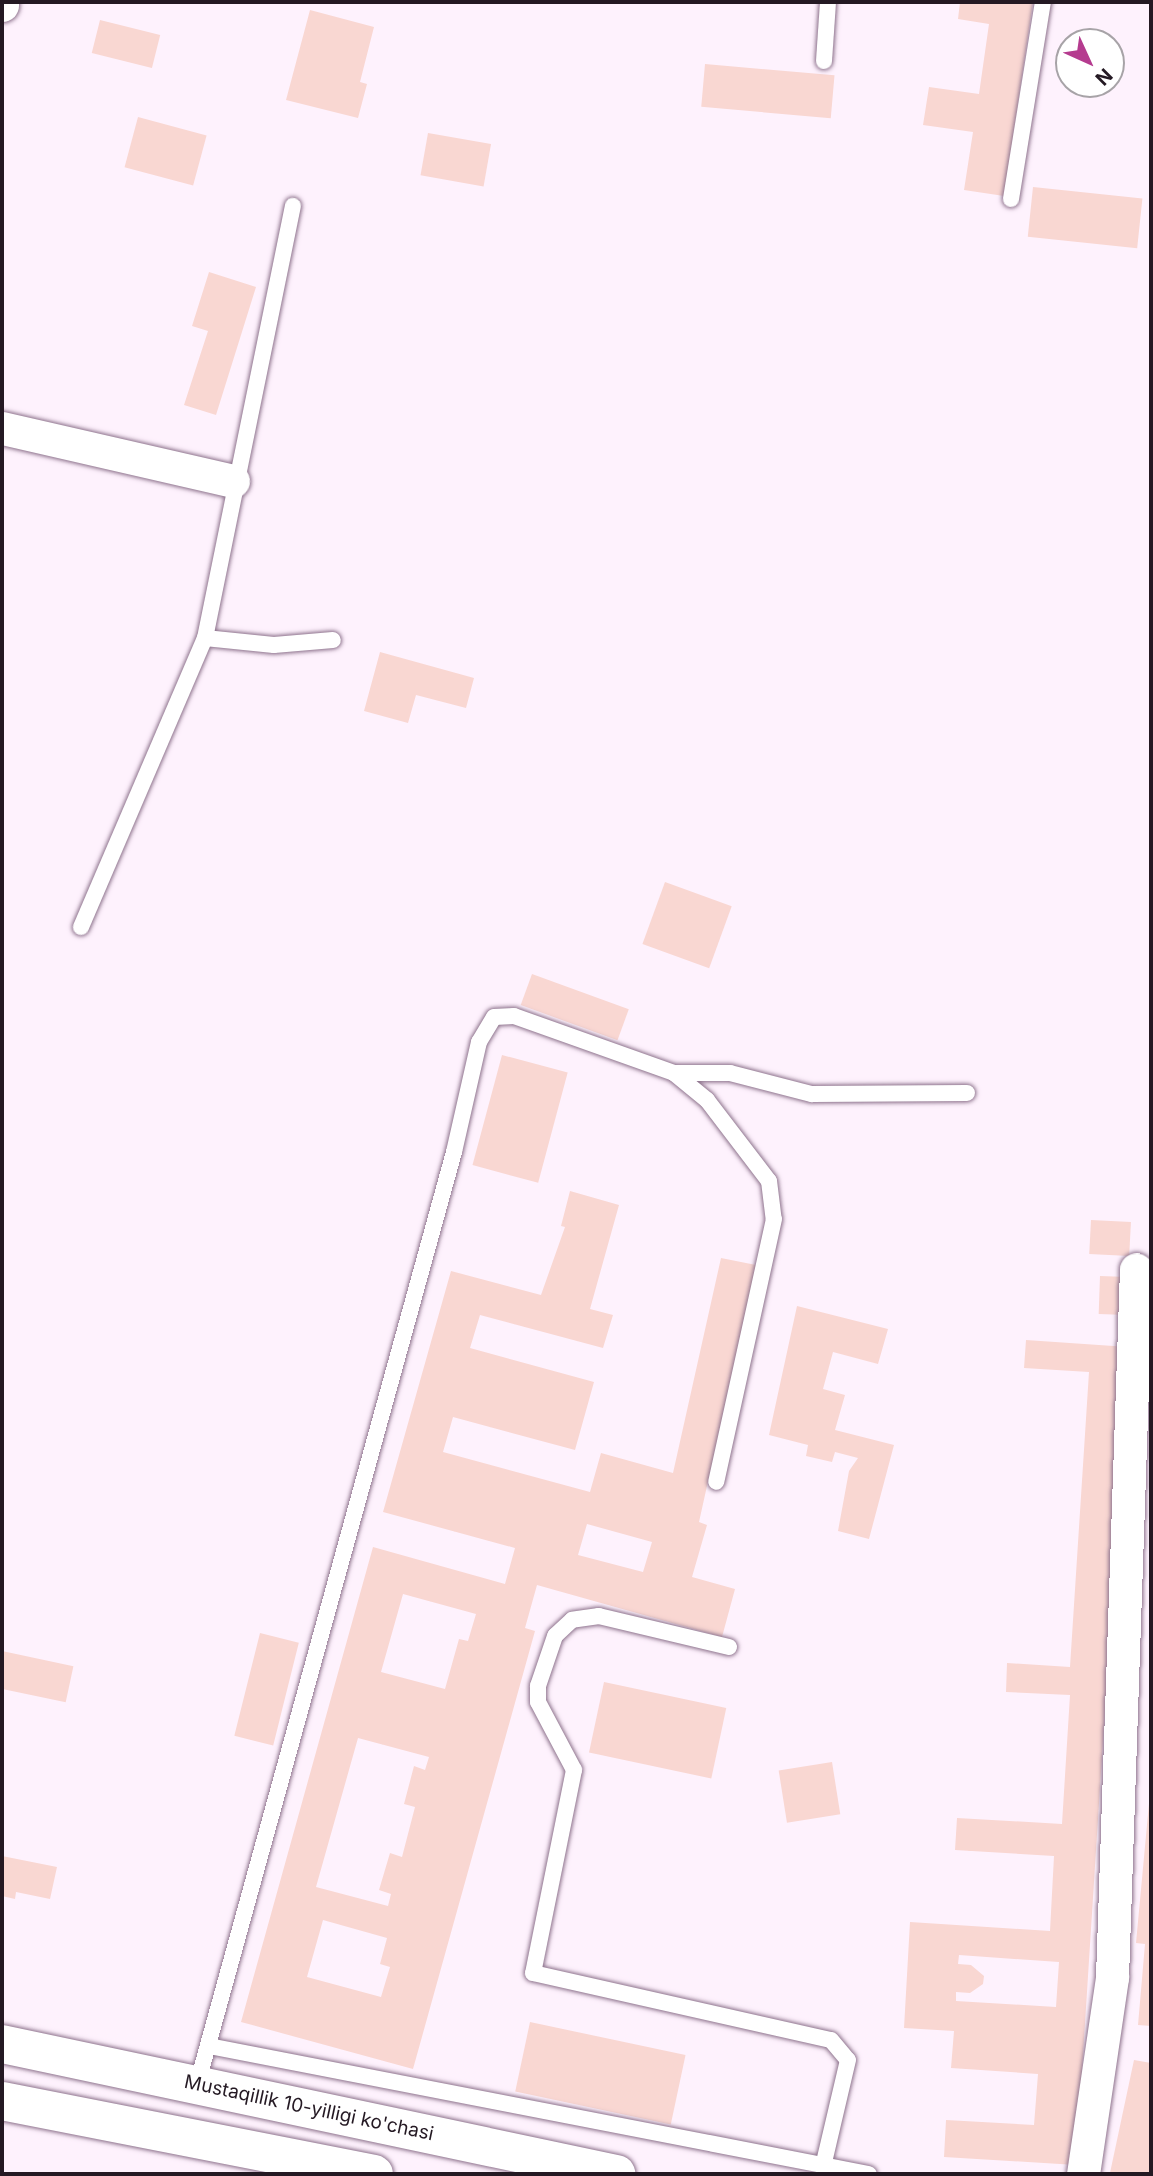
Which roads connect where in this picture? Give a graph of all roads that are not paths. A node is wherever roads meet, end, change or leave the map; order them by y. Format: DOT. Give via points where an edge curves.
graph roads {
  1 [pos="828,2"];
  2 [pos="1044,2"];
  3 [pos="824,61"];
  4 [pos="1011,199"];
  5 [pos="293,205"];
  6 [pos="2,428"];
  7 [pos="233,481"];
  8 [pos="205,638"];
  9 [pos="333,640"];
  10 [pos="81,927"];
  11 [pos="674,1073"];
  12 [pos="967,1093"];
  13 [pos="1136,1269"];
  14 [pos="716,1482"];
  15 [pos="729,1647"];
  16 [pos="2,2043"];
  17 [pos="209,2046"];
  18 [pos="197,2085"];
  19 [pos="2,2101"];
  20 [pos="823,2168"];
  21 [pos="374,2174"];
  22 [pos="616,2174"];
  23 [pos="869,2174"];
  24 [pos="1083,2174"];
  1 -- 3 [label="lane"];
  2 -- 4 [label="lane"];
  5 -- 7 [label="lane"];
  6 -- 7 [label="street"];
  7 -- 8 [label="lane"];
  8 -- 9 [label="lane" via="274,645"];
  8 -- 10 [label="lane"];
  11 -- 12 [label="lane" via="730,1073 812,1094"];
  11 -- 14 [label="lane" via="707,1100 751,1152 769,1181 774,1219"];
  11 -- 17 [label="lane" via="514,1016 494,1017 479,1042 454,1152"];
  13 -- 24 [label="street" via="1112,1977"];
  15 -- 20 [label="lane" via="598,1616 572,1620 555,1636 538,1686 538,1702 574,1770 533,1973 831,2040 848,2060"];
  16 -- 18 [label="main road, Mustaqillik 10-yilligi ko'chasi"];
  17 -- 18 [label="lane"];
  17 -- 20 [label="lane"];
  18 -- 22 [label="main road, Mustaqillik 10-yilligi ko'chasi"];
  19 -- 21 [label="main road"];
  20 -- 23 [label="lane"];
}
